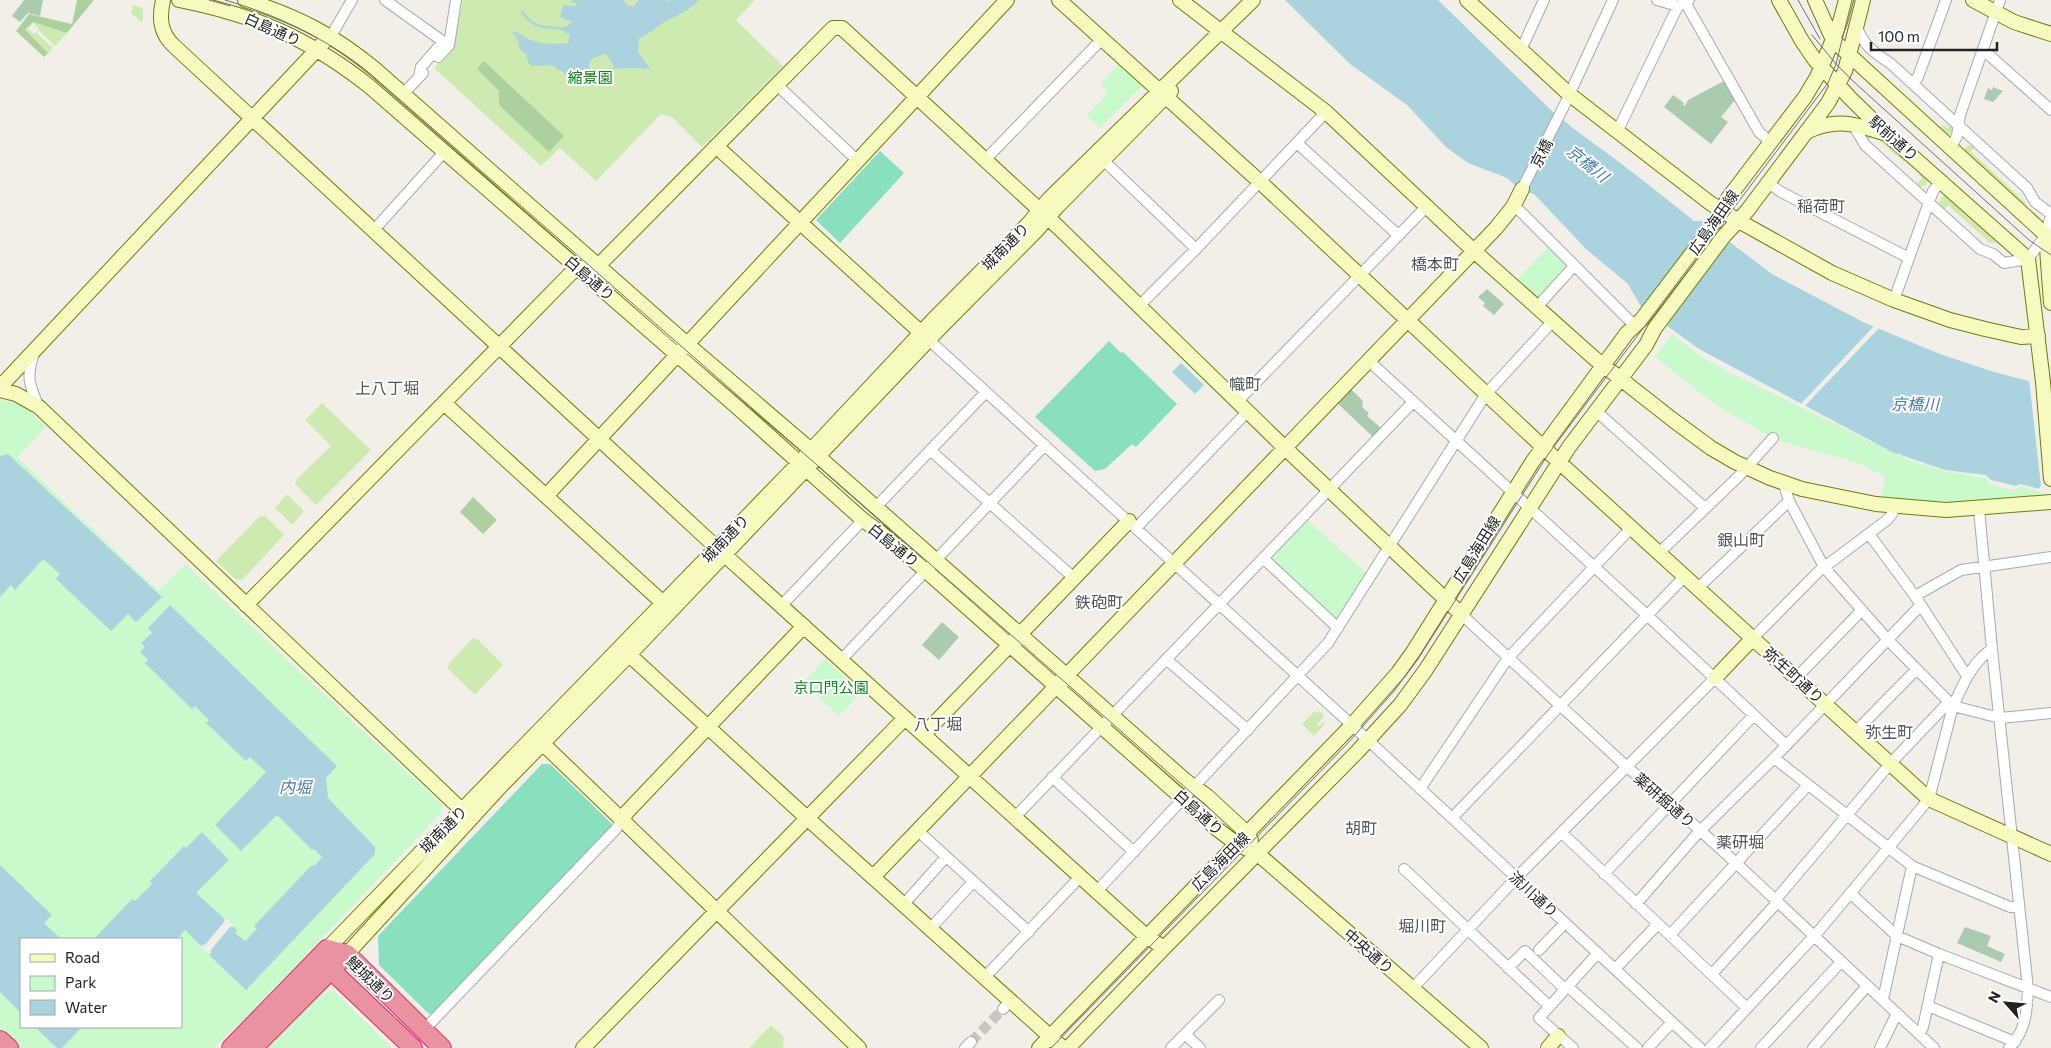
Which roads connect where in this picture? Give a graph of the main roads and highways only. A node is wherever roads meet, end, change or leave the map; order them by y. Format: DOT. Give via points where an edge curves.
graph roads {
  1 [pos="327,949"];
  2 [pos="347,954"];
  3 [pos="330,969"];
  4 [pos="0,1040"];
  5 [pos="9,1048"];
  6 [pos="231,1048"];
  7 [pos="253,1048"];
  8 [pos="413,1048"];
  9 [pos="442,1048"];
  1 -- 2 [label="highway, 鯉城通り"];
  1 -- 3 [label="highway, 鯉城通り"];
  1 -- 6 [label="highway, 城南通り"];
  2 -- 3 [label="highway"];
  2 -- 9 [label="highway, 鯉城通り"];
  3 -- 7 [label="highway"];
  3 -- 8 [label="highway, 鯉城通り"];
  4 -- 5 [label="highway"];
}
